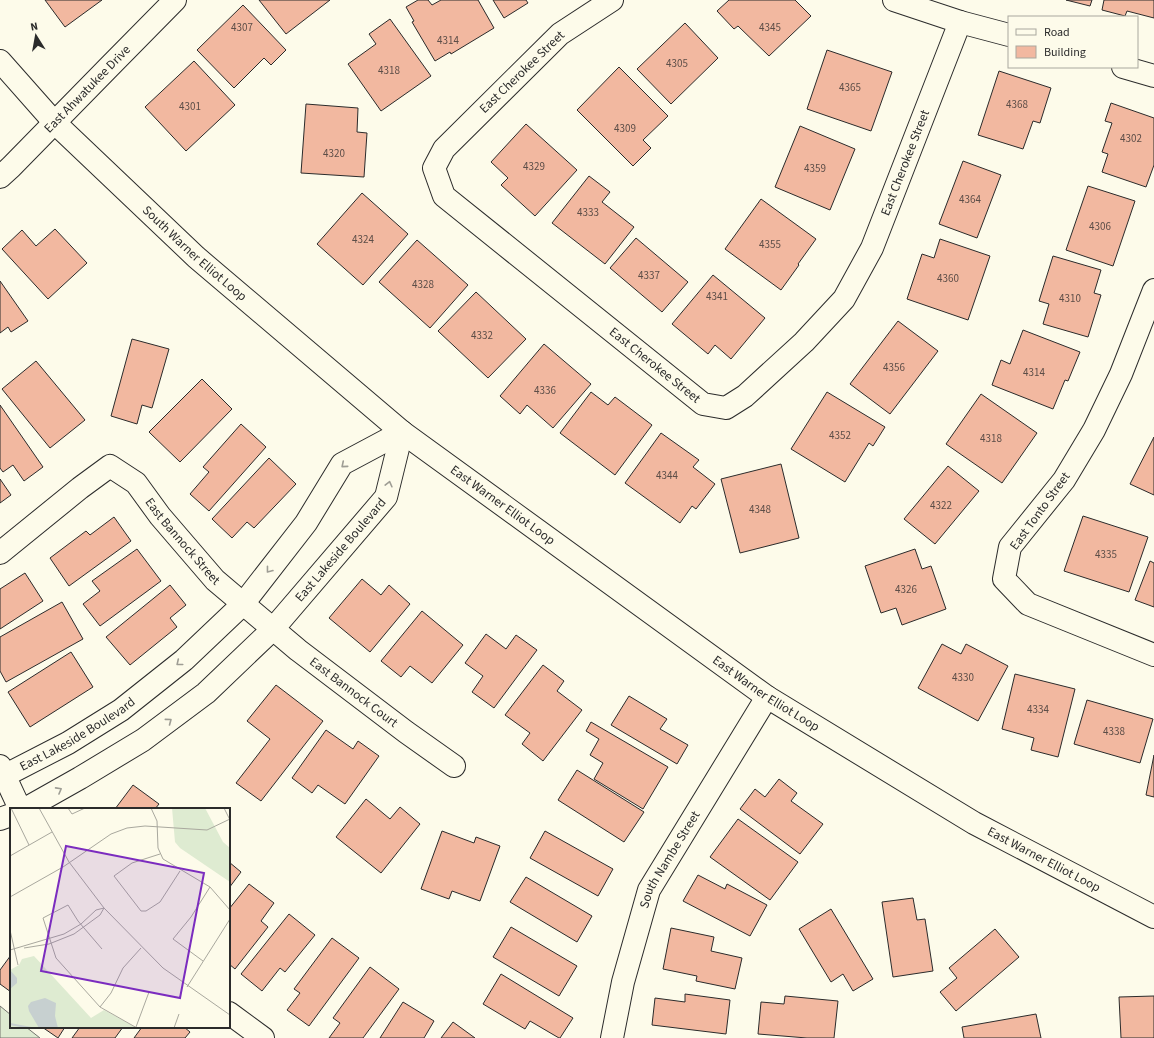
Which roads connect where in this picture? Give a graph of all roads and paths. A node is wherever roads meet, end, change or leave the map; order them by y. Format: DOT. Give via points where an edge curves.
graph roads {
  1 [pos="175,0"];
  2 [pos="612,0"];
  3 [pos="894,0"];
  4 [pos="960,22"];
  5 [pos="1008,35"];
  6 [pos="0,61"];
  7 [pos="1126,68"];
  8 [pos="1154,76"];
  9 [pos="54,122"];
  10 [pos="0,177"];
  11 [pos="1154,290"];
  12 [pos="402,432"];
  13 [pos="0,553"];
  14 [pos="258,616"];
  15 [pos="1154,656"];
  16 [pos="767,697"];
  17 [pos="454,766"];
  18 [pos="1,773"];
  19 [pos="19,808"];
  20 [pos="27,808"];
  21 [pos="10,815"];
  22 [pos="0,819"];
  23 [pos="1154,917"];
  24 [pos="230,1014"];
  25 [pos="263,1038"];
  26 [pos="612,1038"];
  1 -- 9 [label="street, East Ahwatukee Drive"];
  2 -- 4 [label="street, East Cherokee Street" via="560,34 444,149 434,168 444,196 703,404 726,408 745,396 804,342 844,299 872,248"];
  3 -- 4 [label="street"];
  4 -- 5 [label="street"];
  6 -- 9 [label="street, South Warner Elliot Loop"];
  7 -- 8 [label="street"];
  9 -- 10 [label="street, East Ahwatukee Drive"];
  9 -- 12 [label="street, South Warner Elliot Loop" via="196,257"];
  11 -- 15 [label="street, East Tonto Street" via="1094,430 1064,480 1010,548 1004,579 1028,604"];
  14 -- 12 [label="street, East Lakeside Boulevard, one-way" via="386,497"];
  12 -- 14 [label="street, East Lakeside Boulevard, one-way" via="342,464 306,523"];
  12 -- 16 [label="street, East Warner Elliot Loop"];
  13 -- 14 [label="street, East Bannock Street" via="110,466 136,483 160,516 215,580"];
  14 -- 17 [label="street, East Bannock Court" via="298,650"];
  14 -- 18 [label="street, East Lakeside Boulevard, one-way" via="184,660 121,710 68,743"];
  20 -- 14 [label="street, East Lakeside Boulevard, one-way" via="143,740 206,693"];
  16 -- 23 [label="street, East Warner Elliot Loop" via="974,823"];
  16 -- 26 [label="street, South Nambe Street" via="649,890 623,982"];
  18 -- 19 [label="street"];
  21 -- 22 [label="street"];
  24 -- 25 [label="street"];
}
